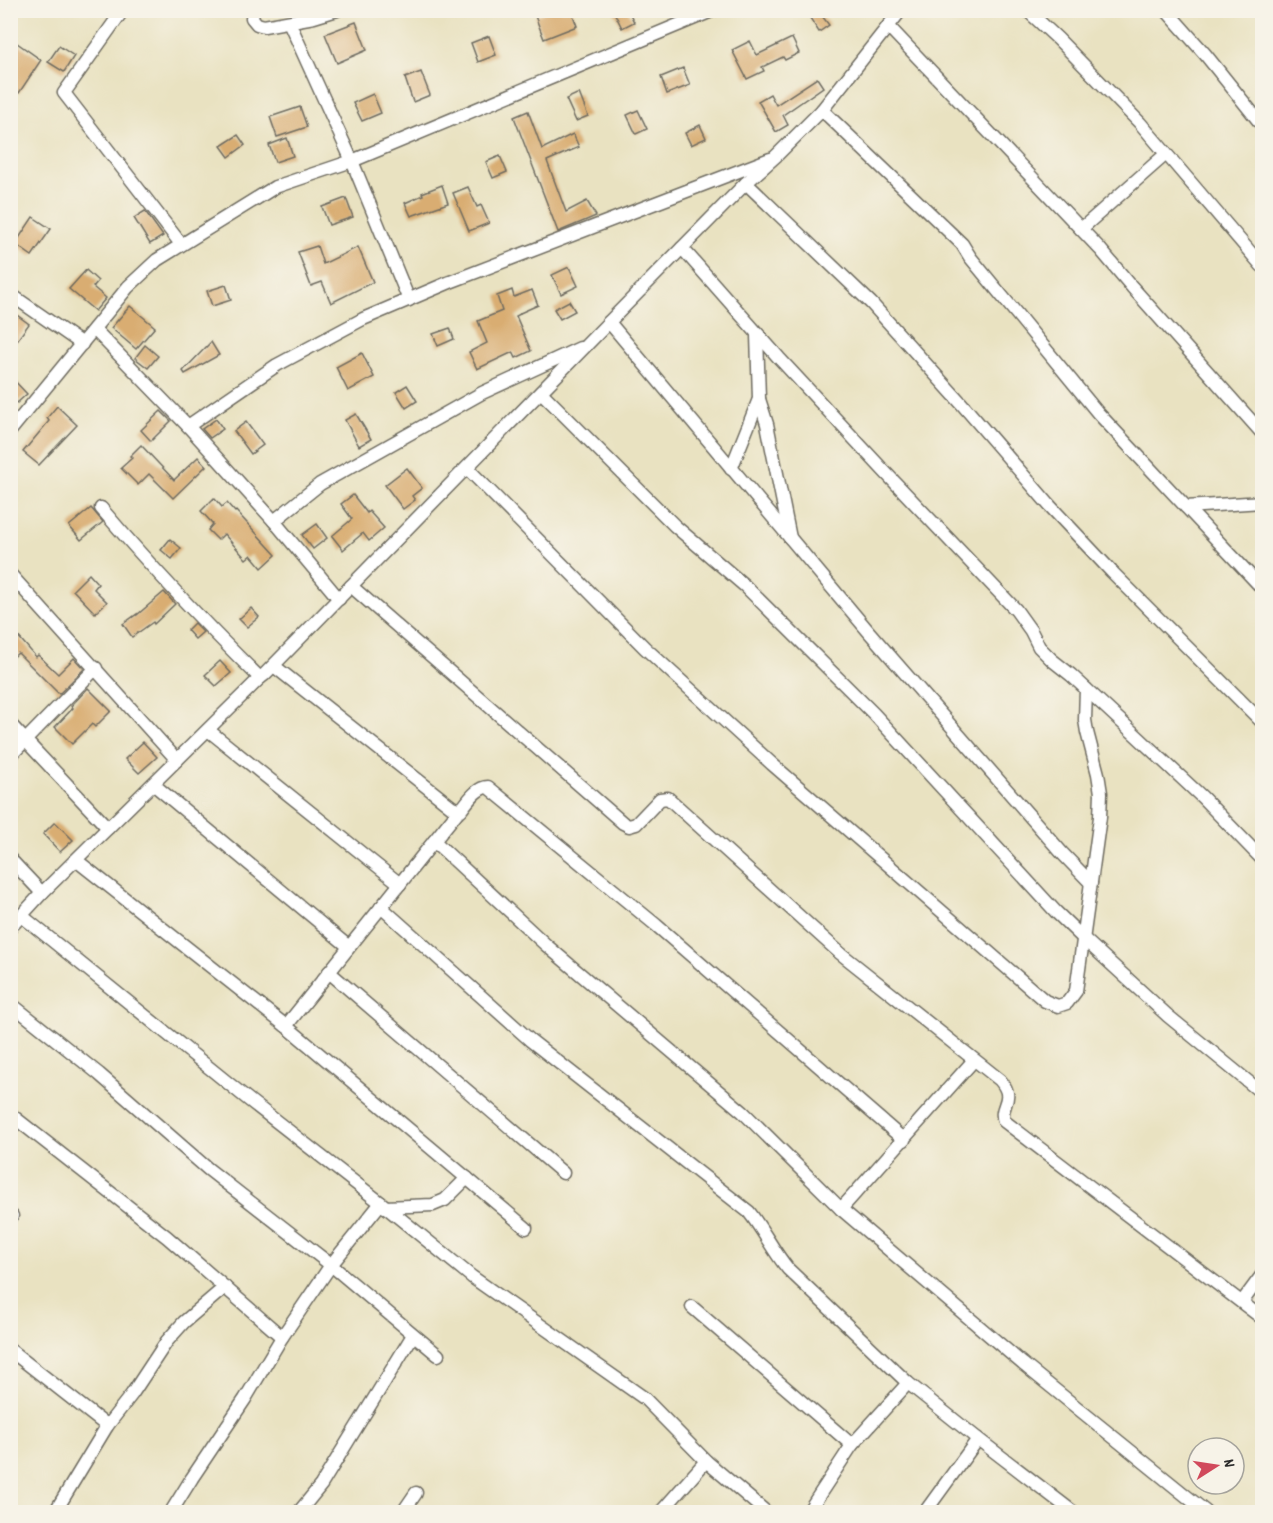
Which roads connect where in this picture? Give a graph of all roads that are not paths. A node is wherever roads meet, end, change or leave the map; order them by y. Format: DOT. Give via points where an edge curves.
graph roads {
  1 [pos="123,10"];
  2 [pos="253,10"];
  3 [pos="337,10"];
  4 [pos="714,10"];
  5 [pos="901,10"];
  6 [pos="1027,10"];
  7 [pos="1166,10"];
  8 [pos="290,22"];
  9 [pos="888,26"];
  10 [pos="822,110"];
  11 [pos="1263,125"];
  12 [pos="1166,154"];
  13 [pos="776,156"];
  14 [pos="352,160"];
  15 [pos="746,183"];
  16 [pos="1081,229"];
  17 [pos="181,244"];
  18 [pos="682,248"];
  19 [pos="1263,266"];
  20 [pos="10,294"];
  21 [pos="409,300"];
  22 [pos="609,322"];
  23 [pos="94,329"];
  24 [pos="758,334"];
  25 [pos="82,344"];
  26 [pos="587,345"];
  27 [pos="541,392"];
  28 [pos="759,399"];
  29 [pos="188,426"];
  30 [pos="10,431"];
  31 [pos="1263,433"];
  32 [pos="466,468"];
  33 [pos="731,469"];
  34 [pos="1263,502"];
  35 [pos="1186,507"];
  36 [pos="101,508"];
  37 [pos="274,521"];
  38 [pos="790,539"];
  39 [pos="10,574"];
  40 [pos="351,586"];
  41 [pos="1263,588"];
  42 [pos="339,599"];
  43 [pos="274,666"];
  44 [pos="96,668"];
  45 [pos="260,678"];
  46 [pos="1086,689"];
  47 [pos="1263,722"];
  48 [pos="10,724"];
  49 [pos="208,730"];
  50 [pos="26,740"];
  51 [pos="10,756"];
  52 [pos="177,760"];
  53 [pos="153,784"];
  54 [pos="459,810"];
  55 [pos="108,828"];
  56 [pos="434,841"];
  57 [pos="10,859"];
  58 [pos="1263,859"];
  59 [pos="76,860"];
  60 [pos="1090,883"];
  61 [pos="400,884"];
  62 [pos="42,893"];
  63 [pos="381,907"];
  64 [pos="22,916"];
  65 [pos="10,928"];
  66 [pos="1083,938"];
  67 [pos="349,947"];
  68 [pos="329,972"];
  69 [pos="10,1003"];
  70 [pos="286,1026"];
  71 [pos="974,1060"];
  72 [pos="1263,1093"];
  73 [pos="10,1114"];
  74 [pos="904,1140"];
  75 [pos="563,1173"];
  76 [pos="467,1178"];
  77 [pos="383,1205"];
  78 [pos="841,1209"];
  79 [pos="526,1228"];
  80 [pos="331,1265"];
  81 [pos="1263,1275"];
  82 [pos="225,1287"];
  83 [pos="1242,1302"];
  84 [pos="692,1306"];
  85 [pos="1263,1318"];
  86 [pos="413,1335"];
  87 [pos="282,1337"];
  88 [pos="10,1350"];
  89 [pos="438,1355"];
  90 [pos="908,1383"];
  91 [pos="107,1426"];
  92 [pos="978,1439"];
  93 [pos="852,1445"];
  94 [pos="706,1461"];
  95 [pos="416,1493"];
  96 [pos="760,1510"];
  97 [pos="55,1512"];
  98 [pos="171,1512"];
  99 [pos="299,1512"];
  100 [pos="403,1512"];
  101 [pos="660,1512"];
  102 [pos="808,1512"];
  103 [pos="925,1512"];
  104 [pos="1073,1512"];
  105 [pos="1206,1512"];
  1 -- 17 [label="street" via="64,93"];
  2 -- 8 [label="street" via="252,18 257,24"];
  3 -- 8 [label="street"];
  4 -- 14 [label="street"];
  5 -- 9 [label="street"];
  6 -- 12 [label="street"];
  7 -- 11 [label="street"];
  8 -- 14 [label="street"];
  9 -- 10 [label="street"];
  9 -- 16 [label="street"];
  10 -- 13 [label="street"];
  10 -- 35 [label="street" via="962,244 1098,413"];
  12 -- 16 [label="street"];
  12 -- 19 [label="street"];
  13 -- 15 [label="street"];
  13 -- 21 [label="street"];
  14 -- 17 [label="street" via="275,187"];
  14 -- 21 [label="street"];
  15 -- 18 [label="street"];
  15 -- 47 [label="street" via="871,303 1050,506"];
  16 -- 31 [label="street"];
  17 -- 23 [label="street" via="128,287"];
  18 -- 22 [label="street"];
  18 -- 24 [label="street"];
  20 -- 25 [label="street"];
  21 -- 29 [label="street" via="277,365"];
  22 -- 26 [label="street"];
  22 -- 33 [label="street"];
  23 -- 25 [label="street"];
  23 -- 29 [label="street"];
  24 -- 28 [label="street"];
  24 -- 46 [label="street" via="1016,610 1045,654"];
  25 -- 30 [label="street"];
  26 -- 27 [label="street"];
  26 -- 37 [label="street" via="482,393 320,484"];
  27 -- 32 [label="street"];
  27 -- 66 [label="street" via="675,526 745,586 874,714"];
  28 -- 33 [label="street"];
  28 -- 38 [label="street"];
  29 -- 37 [label="street"];
  32 -- 40 [label="street"];
  32 -- 66 [label="street" via="645,648 772,764 1046,1001 1058,1006 1067,1004 1076,991"];
  33 -- 38 [label="street"];
  34 -- 35 [label="street"];
  35 -- 41 [label="street"];
  36 -- 45 [label="street" via="176,593"];
  37 -- 42 [label="street"];
  38 -- 60 [label="street"];
  39 -- 44 [label="street"];
  40 -- 42 [label="street"];
  40 -- 71 [label="street" via="623,823 636,824 660,799 668,798 840,953"];
  42 -- 43 [label="street"];
  43 -- 45 [label="street"];
  43 -- 54 [label="street"];
  44 -- 50 [label="street"];
  44 -- 52 [label="street"];
  45 -- 49 [label="street"];
  46 -- 58 [label="street"];
  46 -- 60 [label="street" via="1085,720 1101,793"];
  48 -- 50 [label="street"];
  49 -- 52 [label="street"];
  49 -- 61 [label="street"];
  50 -- 51 [label="street"];
  50 -- 55 [label="street"];
  52 -- 53 [label="street"];
  53 -- 55 [label="street"];
  53 -- 67 [label="street"];
  54 -- 56 [label="street"];
  54 -- 74 [label="street" via="479,789 488,787 656,925"];
  55 -- 59 [label="street"];
  56 -- 61 [label="street"];
  56 -- 78 [label="street" via="546,945 743,1112"];
  57 -- 62 [label="street"];
  59 -- 62 [label="street"];
  59 -- 70 [label="street"];
  60 -- 66 [label="street"];
  61 -- 63 [label="street"];
  62 -- 64 [label="street"];
  63 -- 67 [label="street"];
  63 -- 90 [label="street" via="530,1040 749,1212 788,1269"];
  64 -- 65 [label="street"];
  64 -- 77 [label="street"];
  66 -- 72 [label="street" via="1168,1016"];
  67 -- 68 [label="street"];
  68 -- 70 [label="street"];
  68 -- 75 [label="street"];
  69 -- 80 [label="street"];
  70 -- 76 [label="street"];
  71 -- 74 [label="street"];
  71 -- 83 [label="street" via="1005,1086 1008,1100 1002,1115 1004,1121"];
  73 -- 82 [label="street"];
  74 -- 78 [label="street"];
  76 -- 77 [label="street" via="445,1200 433,1205"];
  76 -- 79 [label="street"];
  77 -- 80 [label="street"];
  77 -- 94 [label="street" via="472,1277 644,1398"];
  78 -- 105 [label="street" via="1023,1364"];
  80 -- 86 [label="street"];
  80 -- 87 [label="street"];
  81 -- 83 [label="street"];
  82 -- 87 [label="street"];
  82 -- 91 [label="street" via="183,1322"];
  83 -- 85 [label="street"];
  84 -- 93 [label="street"];
  86 -- 89 [label="street"];
  86 -- 99 [label="street" via="321,1485"];
  87 -- 98 [label="street"];
  88 -- 91 [label="street"];
  90 -- 92 [label="street"];
  90 -- 93 [label="street"];
  91 -- 97 [label="street"];
  92 -- 103 [label="street"];
  92 -- 104 [label="street"];
  93 -- 102 [label="street"];
  94 -- 96 [label="street"];
  94 -- 101 [label="street"];
  95 -- 100 [label="street"];
}
